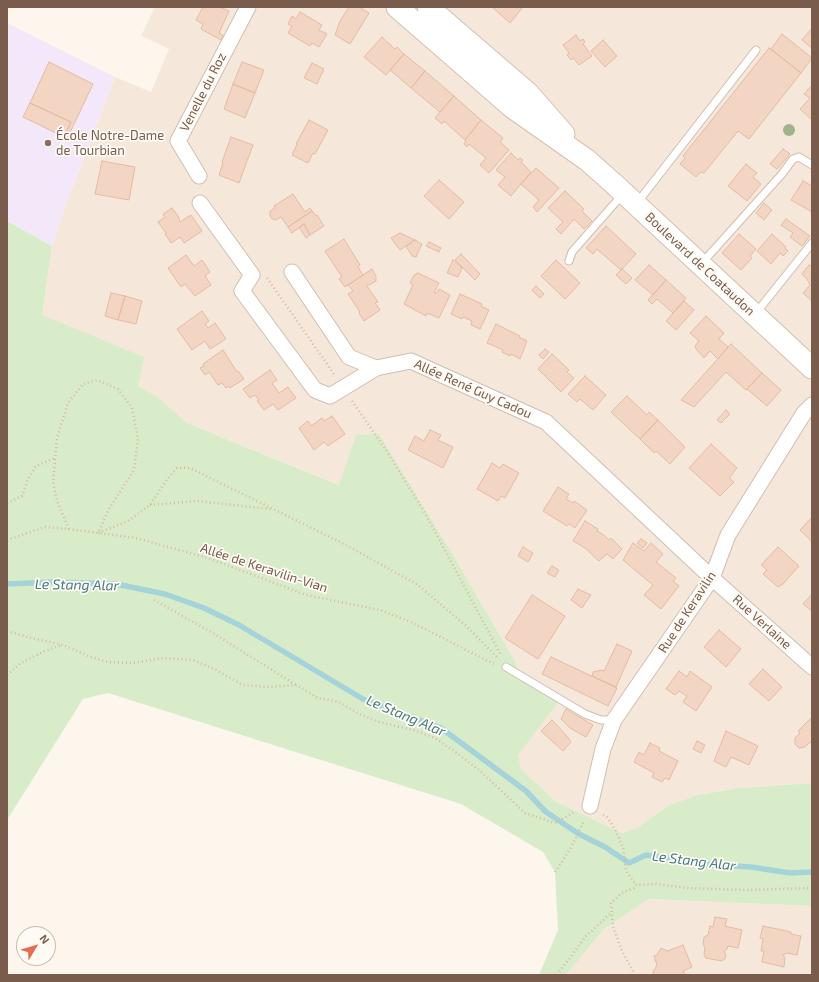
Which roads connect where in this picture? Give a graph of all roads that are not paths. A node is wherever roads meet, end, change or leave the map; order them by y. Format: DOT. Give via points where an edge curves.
graph roads {
  1 [pos="248,7"];
  2 [pos="397,7"];
  3 [pos="428,7"];
  4 [pos="756,50"];
  5 [pos="587,160"];
  6 [pos="812,165"];
  7 [pos="199,176"];
  8 [pos="630,199"];
  9 [pos="200,203"];
  10 [pos="812,243"];
  11 [pos="569,262"];
  12 [pos="701,265"];
  13 [pos="292,272"];
  14 [pos="754,315"];
  15 [pos="376,368"];
  16 [pos="812,368"];
  17 [pos="812,405"];
  18 [pos="712,578"];
  19 [pos="506,667"];
  20 [pos="812,667"];
  21 [pos="614,720"];
  22 [pos="590,806"];
  1 -- 7 [label="street, Venelle du Roz" via="178,141"];
  2 -- 5 [label="main road, Boulevard de Coataudon" via="513,108"];
  3 -- 5 [label="main road, Boulevard de Coataudon" via="528,93"];
  4 -- 8 [label="lane"];
  5 -- 8 [label="main road, Boulevard de Coataudon"];
  6 -- 12 [label="lane" via="800,157 794,159"];
  8 -- 11 [label="lane" via="572,252"];
  8 -- 12 [label="main road, Boulevard de Coataudon"];
  9 -- 15 [label="street, Allée René Guy Cadou" via="252,275 242,291 315,390 330,396"];
  10 -- 14 [label="lane"];
  12 -- 14 [label="main road, Boulevard de Coataudon"];
  13 -- 15 [label="street" via="349,358"];
  14 -- 16 [label="main road, Boulevard de Coataudon"];
  15 -- 18 [label="street, Allée René Guy Cadou" via="411,361 546,422"];
  17 -- 18 [label="street, Rue de Keravilin" via="804,413 728,536"];
  18 -- 20 [label="street, Rue Verlaine"];
  18 -- 21 [label="street, Rue de Keravilin"];
  19 -- 21 [label="lane" via="585,714 602,720"];
  21 -- 22 [label="street, Rue de Keravilin" via="603,749"];
}
